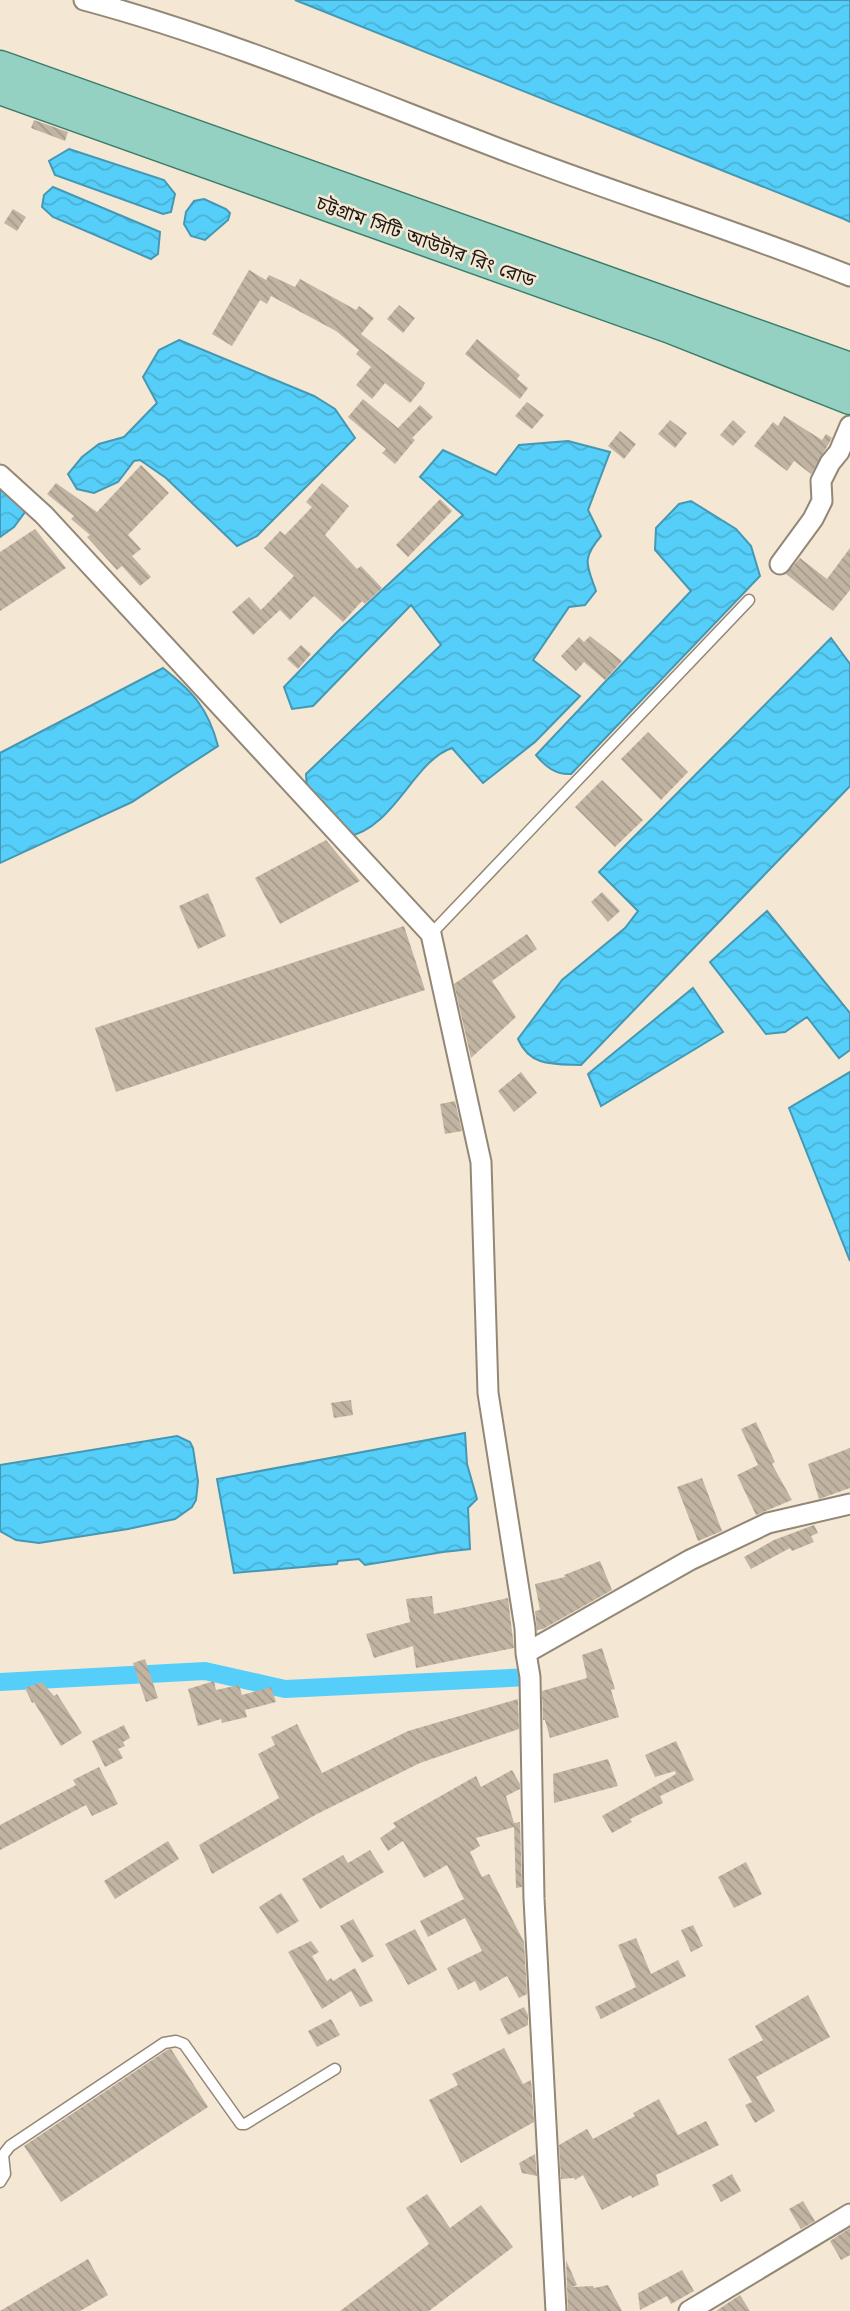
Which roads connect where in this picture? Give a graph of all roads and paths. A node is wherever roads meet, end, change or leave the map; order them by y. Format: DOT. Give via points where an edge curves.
graph roads {
  1 [pos="84,0"];
  2 [pos="0,66"];
  3 [pos="0,89"];
  4 [pos="850,276"];
  5 [pos="850,368"];
  6 [pos="850,399"];
  7 [pos="850,426"];
  8 [pos="0,475"];
  9 [pos="780,564"];
  10 [pos="749,600"];
  11 [pos="431,934"];
  12 [pos="850,1504"];
  13 [pos="526,1653"];
  14 [pos="335,2069"];
  15 [pos="0,2182"];
  16 [pos="850,2214"];
  17 [pos="556,2311"];
  18 [pos="689,2311"];
  1 -- 4 [label="street" via="292,67 487,144"];
  2 -- 5 [label="main road, চট্টগ্রাম সিটি আউটার রিং রোড"];
  3 -- 6 [label="main road, চট্টগ্রাম সিটি আউটার রিং রোড" via="668,327"];
  7 -- 9 [label="street" via="821,481 818,510"];
  8 -- 11 [label="street" via="44,515"];
  10 -- 11 [label="lane"];
  11 -- 13 [label="street" via="481,1161 488,1394"];
  12 -- 13 [label="street" via="768,1523 690,1560"];
  13 -- 17 [label="street"];
  14 -- 15 [label="lane" via="242,2124 184,2044 176,2040 164,2043 10,2146 3,2155 5,2174"];
  16 -- 18 [label="street"];
}
